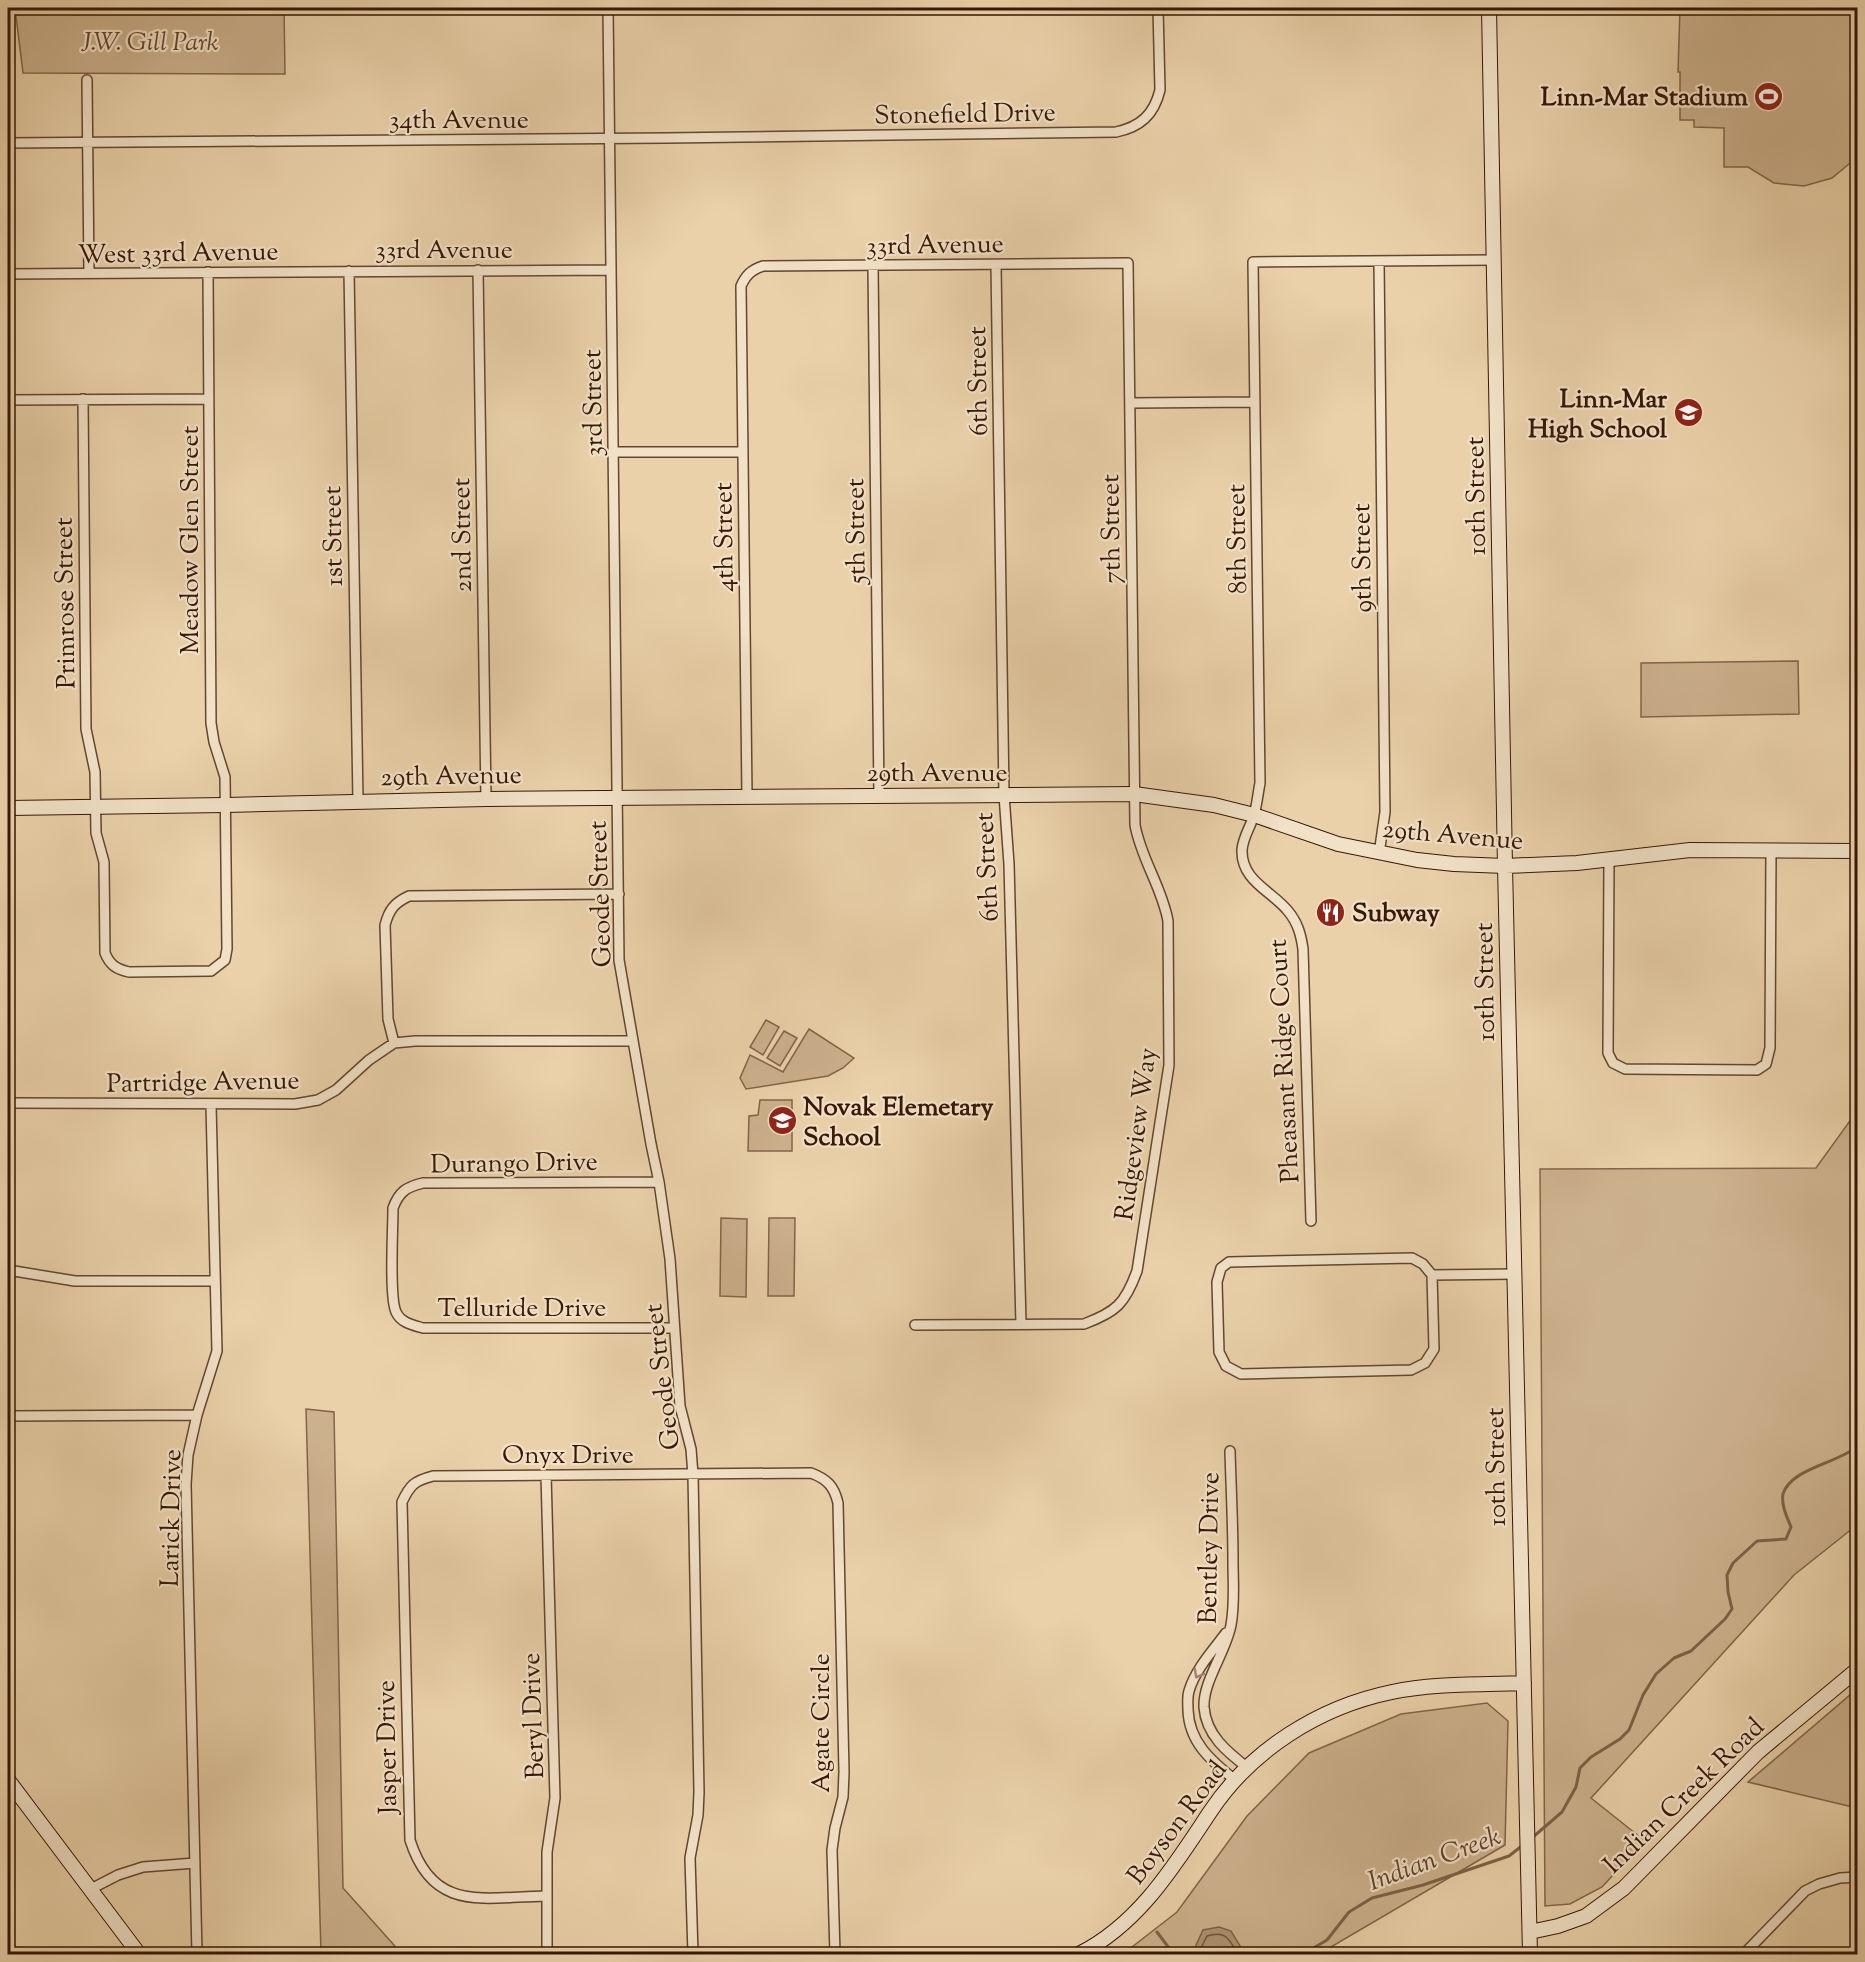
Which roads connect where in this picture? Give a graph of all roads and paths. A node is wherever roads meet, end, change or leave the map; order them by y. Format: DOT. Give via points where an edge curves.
graph roads {
  1 [pos="608,8"];
  2 [pos="1158,8"];
  3 [pos="1489,8"];
  4 [pos="87,80"];
  5 [pos="666,138"];
  6 [pos="609,139"];
  7 [pos="88,142"];
  8 [pos="8,143"];
  9 [pos="1494,260"];
  10 [pos="1378,261"];
  11 [pos="1128,263"];
  12 [pos="996,265"];
  13 [pos="873,266"];
  14 [pos="478,270"];
  15 [pos="610,270"];
  16 [pos="349,271"];
  17 [pos="208,272"];
  18 [pos="89,273"];
  19 [pos="8,274"];
  20 [pos="745,276"];
  21 [pos="83,399"];
  22 [pos="209,399"];
  23 [pos="8,400"];
  24 [pos="1255,402"];
  25 [pos="1130,403"];
  26 [pos="613,452"];
  27 [pos="743,452"];
  28 [pos="1134,794"];
  29 [pos="1004,795"];
  30 [pos="879,796"];
  31 [pos="747,797"];
  32 [pos="618,798"];
  33 [pos="486,799"];
  34 [pos="358,801"];
  35 [pos="226,805"];
  36 [pos="8,807"];
  37 [pos="96,807"];
  38 [pos="1254,815"];
  39 [pos="1771,850"];
  40 [pos="1857,851"];
  41 [pos="1379,854"];
  42 [pos="1609,859"];
  43 [pos="1505,866"];
  44 [pos="619,894"];
  45 [pos="633,1041"];
  46 [pos="394,1043"];
  47 [pos="8,1103"];
  48 [pos="211,1105"];
  49 [pos="659,1182"];
  50 [pos="1311,1221"];
  51 [pos="8,1270"];
  52 [pos="1516,1274"];
  53 [pos="1432,1275"];
  54 [pos="215,1281"];
  55 [pos="406,1323"];
  56 [pos="1021,1324"];
  57 [pos="915,1325"];
  58 [pos="674,1328"];
  59 [pos="197,1415"];
  60 [pos="8,1416"];
  61 [pos="1230,1451"];
  62 [pos="546,1475"];
  63 [pos="693,1475"];
  64 [pos="408,1490"];
  65 [pos="835,1490"];
  66 [pos="1231,1626"];
  67 [pos="1857,1669"];
  68 [pos="1524,1683"];
  69 [pos="1248,1768"];
  70 [pos="8,1780"];
  71 [pos="1235,1780"];
  72 [pos="195,1863"];
  73 [pos="1857,1877"];
  74 [pos="89,1890"];
  75 [pos="546,1896"];
  76 [pos="1530,1932"];
  77 [pos="139,1954"];
  78 [pos="197,1954"];
  79 [pos="547,1954"];
  80 [pos="693,1954"];
  81 [pos="835,1954"];
  82 [pos="1078,1954"];
  83 [pos="1530,1954"];
  84 [pos="1744,1954"];
  1 -- 6 [label="street, 3rd Street"];
  2 -- 5 [label="street, Stonefield Drive" via="1158,99 1148,117 1129,129"];
  3 -- 9 [label="street, 10th Street"];
  4 -- 7 [label="street"];
  5 -- 6 [label="street, 34th Avenue"];
  6 -- 7 [label="street, 34th Avenue"];
  6 -- 15 [label="street, 3rd Street"];
  7 -- 8 [label="street, 34th Avenue"];
  7 -- 18 [label="street"];
  9 -- 10 [label="street"];
  9 -- 43 [label="street, 10th Street"];
  10 -- 24 [label="street, 8th Street" via="1253,262"];
  10 -- 41 [label="street, 9th Street" via="1385,812"];
  11 -- 12 [label="street, 33rd Avenue"];
  11 -- 25 [label="street, 7th Street"];
  12 -- 13 [label="street, 33rd Avenue"];
  12 -- 29 [label="street, 6th Street"];
  13 -- 20 [label="street, 33rd Avenue" via="763,266"];
  13 -- 30 [label="street, 5th Street"];
  14 -- 15 [label="street, 33rd Avenue"];
  14 -- 16 [label="street, 33rd Avenue"];
  14 -- 33 [label="street, 2nd Street"];
  15 -- 26 [label="street, 3rd Street"];
  16 -- 17 [label="street, West 33rd Avenue"];
  16 -- 34 [label="street, 1st Street"];
  17 -- 18 [label="street, West 33rd Avenue"];
  17 -- 22 [label="street, Meadow Glen Street"];
  18 -- 19 [label="street, West 33rd Avenue"];
  20 -- 27 [label="street, 4th Street" via="741,286"];
  21 -- 22 [label="street"];
  21 -- 23 [label="street"];
  21 -- 37 [label="street, Primrose Street" via="86,729 95,772"];
  22 -- 35 [label="street, Meadow Glen Street" via="211,723 225,777"];
  24 -- 25 [label="street"];
  24 -- 38 [label="street, 8th Street" via="1260,783"];
  25 -- 28 [label="street, 7th Street"];
  26 -- 27 [label="street"];
  26 -- 32 [label="street, 3rd Street"];
  27 -- 31 [label="street, 4th Street"];
  28 -- 29 [label="street, 29th Avenue"];
  28 -- 38 [label="street, 29th Avenue"];
  28 -- 56 [label="street, Ridgeview Way" via="1138,845 1165,904 1168,921 1169,1065 1137,1271 1131,1288 1107,1315 1084,1324"];
  29 -- 30 [label="street, 29th Avenue"];
  29 -- 56 [label="street, 6th Street"];
  30 -- 31 [label="street, 29th Avenue"];
  31 -- 32 [label="street, 29th Avenue"];
  32 -- 33 [label="street, 29th Avenue"];
  32 -- 44 [label="street, Geode Street"];
  33 -- 34 [label="street, 29th Avenue"];
  34 -- 35 [label="street, 29th Avenue"];
  35 -- 37 [label="street, 29th Avenue"];
  35 -- 37 [label="street, Meadow Glen Street" via="227,949 225,960 210,971 129,972 109,963 105,953 104,862 96,833"];
  36 -- 37 [label="street, 29th Avenue"];
  38 -- 41 [label="street, 29th Avenue"];
  38 -- 50 [label="street, Pheasant Ridge Court" via="1244,837 1245,868 1254,882 1288,910 1300,930 1304,950"];
  39 -- 40 [label="street, 29th Avenue"];
  39 -- 42 [label="street, 29th Avenue" via="1669,851"];
  39 -- 42 [label="street" via="1770,1048 1766,1064 1757,1070 1625,1069 1613,1063 1608,1053"];
  41 -- 43 [label="street, 29th Avenue"];
  42 -- 43 [label="street, 29th Avenue"];
  43 -- 52 [label="street, 10th Street"];
  44 -- 45 [label="street, Geode Street" via="619,960"];
  44 -- 46 [label="street" via="409,896 397,902 388,912 385,926 388,1019"];
  45 -- 46 [label="street, Partridge Avenue"];
  45 -- 49 [label="street, Geode Street"];
  46 -- 48 [label="street, Partridge Avenue" via="318,1100"];
  47 -- 48 [label="street, Partridge Avenue"];
  48 -- 54 [label="street, Larick Drive"];
  49 -- 55 [label="street, Durango Drive" via="408,1186 397,1196 393,1208 393,1298 396,1313"];
  49 -- 58 [label="street, Geode Street" via="670,1259"];
  51 -- 54 [label="street" via="75,1281"];
  52 -- 53 [label="street"];
  52 -- 68 [label="street, 10th Street"];
  53 -- 53 [label="street" via="1412,1258 1229,1262 1221,1268 1216,1282 1219,1353 1226,1366 1241,1374 1411,1370 1425,1364 1434,1349"];
  54 -- 59 [label="street, Larick Drive" via="217,1351"];
  55 -- 58 [label="street, Telluride Drive" via="423,1328"];
  56 -- 57 [label="street, Ridgeview Way"];
  58 -- 63 [label="street, Geode Street" via="680,1406"];
  59 -- 60 [label="street"];
  59 -- 72 [label="street, Larick Drive" via="186,1484"];
  61 -- 66 [label="street, Bentley Drive" via="1234,1591"];
  62 -- 63 [label="street, Onyx Drive"];
  62 -- 64 [label="street, Onyx Drive" via="433,1476 418,1480"];
  62 -- 75 [label="street, Beryl Drive" via="555,1798 547,1852"];
  63 -- 65 [label="street, Onyx Drive" via="811,1473 825,1478"];
  63 -- 80 [label="street, Geode Street" via="699,1792 690,1858"];
  64 -- 75 [label="street, Jasper Drive" via="402,1502 409,1828 416,1861 442,1889 466,1897"];
  65 -- 81 [label="street, Agate Circle" via="844,1772 832,1850"];
  66 -- 69 [label="street, Bentley Drive" via="1206,1689 1204,1708 1211,1732 1226,1751"];
  66 -- 71 [label="street, one-way" via="1194,1679 1188,1693 1188,1717 1196,1742 1212,1762"];
  67 -- 76 [label="street, Indian Creek Road" via="1758,1752 1624,1888 1586,1916"];
  68 -- 69 [label="street, Boyson Road" via="1433,1686 1347,1704 1297,1728"];
  68 -- 76 [label="street, 10th Street"];
  69 -- 71 [label="street, Boyson Road"];
  70 -- 74 [label="street"];
  71 -- 82 [label="street, Boyson Road" via="1148,1901 1116,1929"];
  72 -- 74 [label="street" via="143,1867"];
  72 -- 78 [label="street, Larick Drive"];
  73 -- 84 [label="street" via="1840,1878 1805,1891"];
  74 -- 77 [label="street"];
  75 -- 79 [label="street, Beryl Drive"];
  76 -- 83 [label="street, 10th Street"];
}
